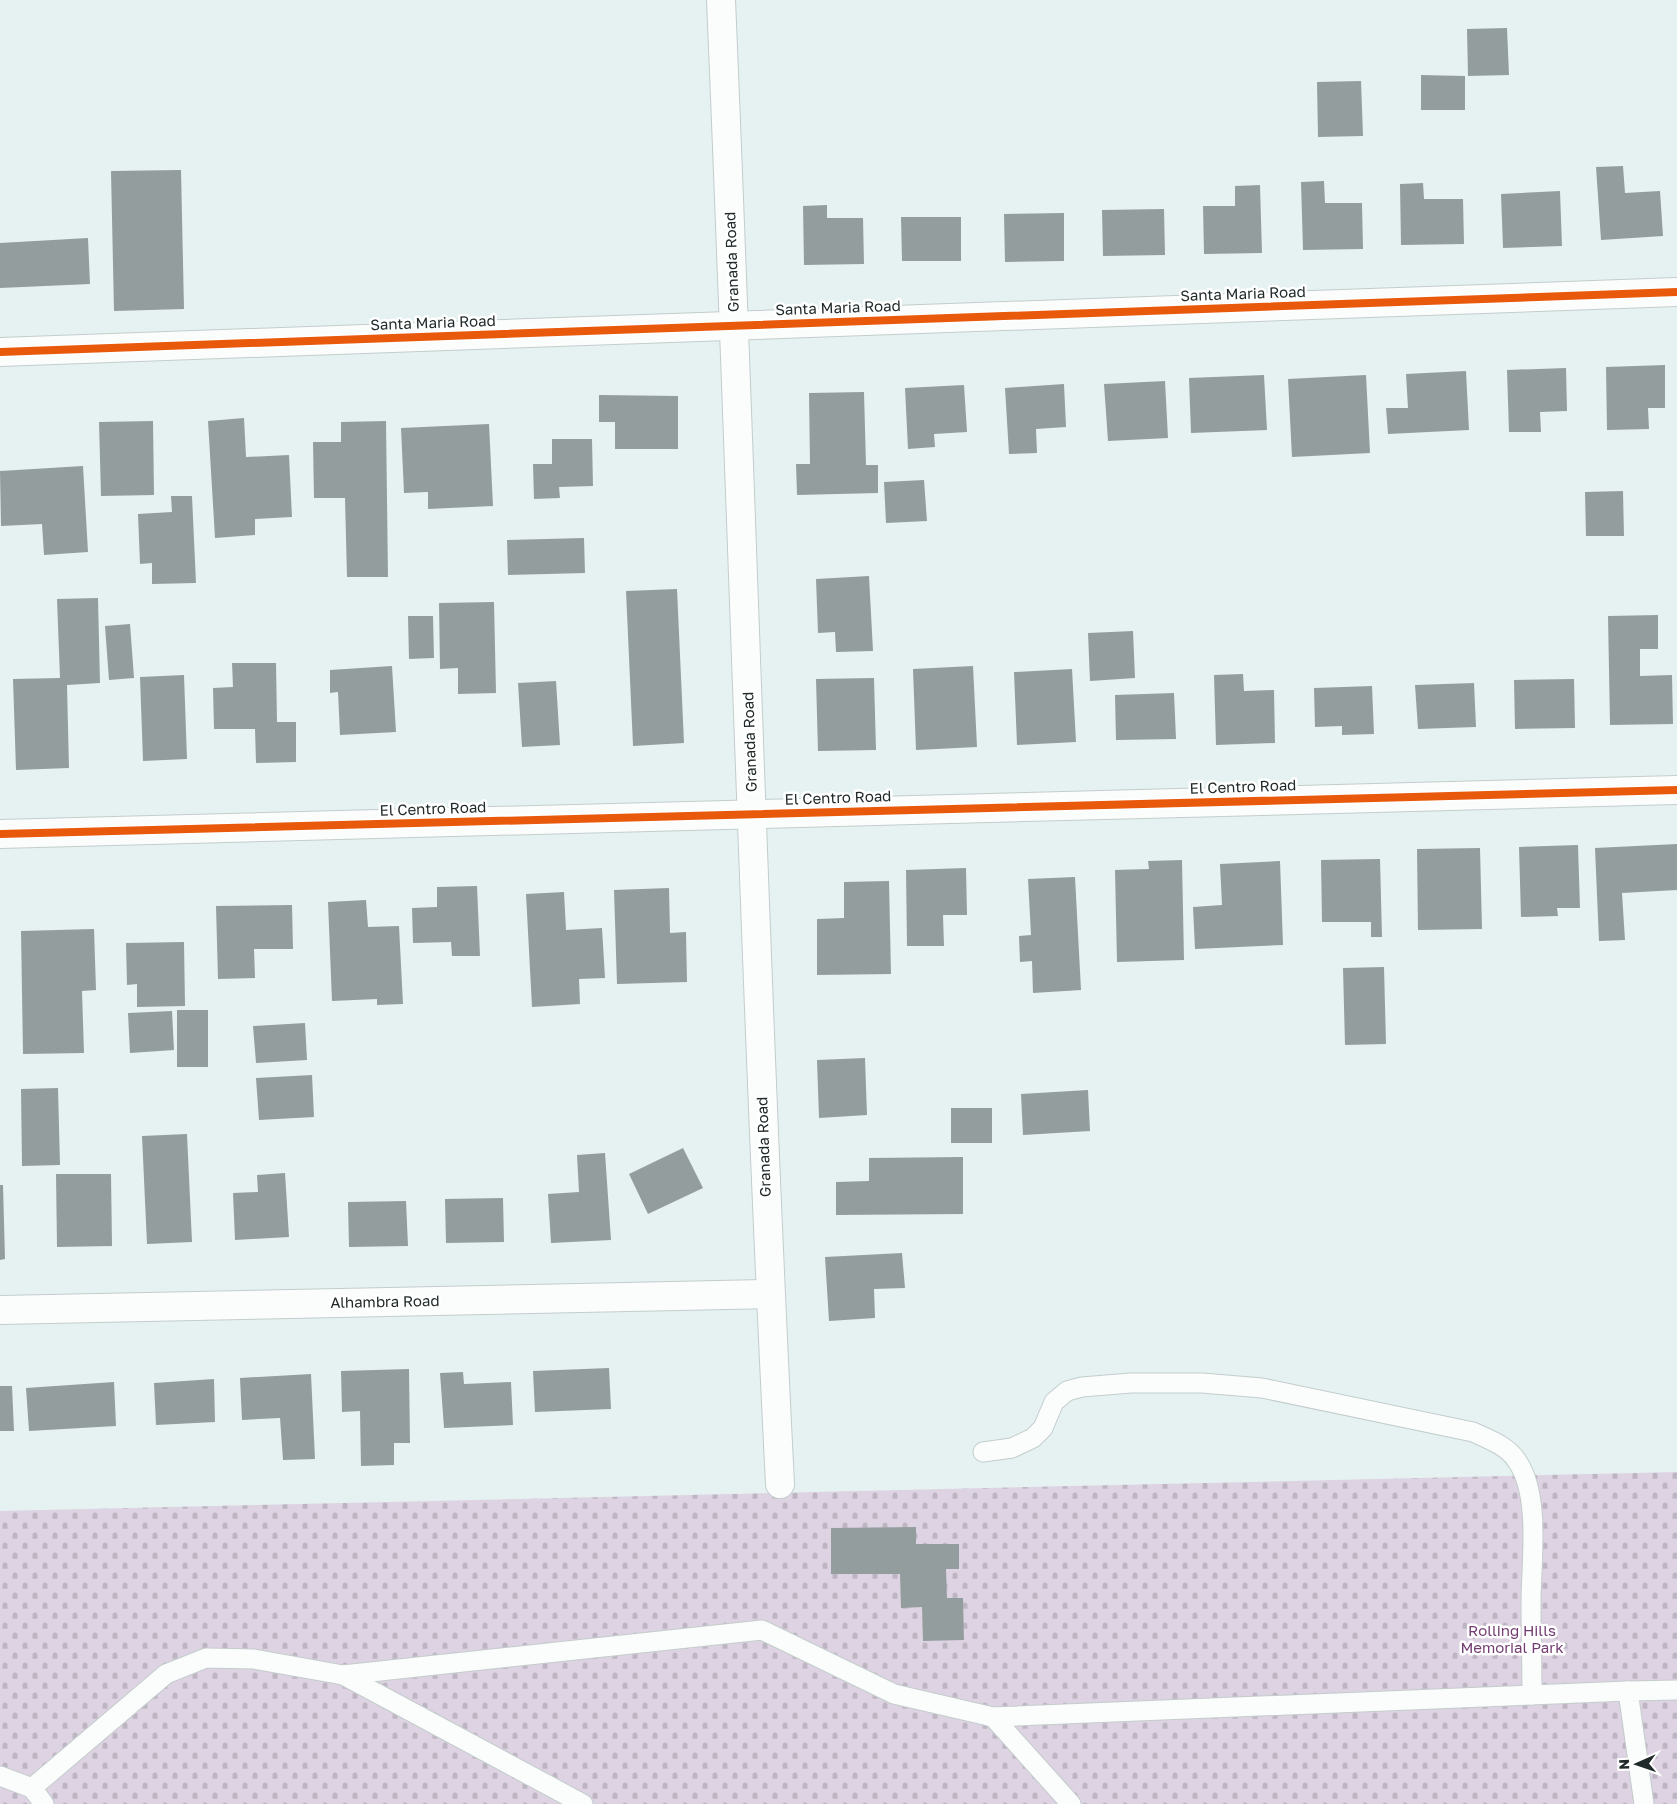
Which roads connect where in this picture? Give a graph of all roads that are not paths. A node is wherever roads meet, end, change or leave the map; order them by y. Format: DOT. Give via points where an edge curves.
graph roads {
  1 [pos="721,0"];
  2 [pos="1677,292"];
  3 [pos="735,326"];
  4 [pos="0,352"];
  5 [pos="1677,790"];
  6 [pos="753,814"];
  7 [pos="0,834"];
  8 [pos="770,1294"];
  9 [pos="0,1310"];
  10 [pos="983,1452"];
  11 [pos="780,1484"];
  12 [pos="344,1675"];
  13 [pos="1677,1690"];
  14 [pos="1628,1691"];
  15 [pos="1532,1695"];
  16 [pos="993,1717"];
  17 [pos="0,1776"];
  18 [pos="32,1788"];
  19 [pos="44,1804"];
  20 [pos="583,1804"];
  21 [pos="1071,1804"];
  22 [pos="1644,1804"];
  1 -- 3 [label="street, Granada Road"];
  2 -- 3 [label="street, Santa Maria Road"];
  3 -- 4 [label="street, Santa Maria Road"];
  3 -- 6 [label="street, Granada Road"];
  5 -- 6 [label="street, El Centro Road"];
  6 -- 7 [label="street, El Centro Road"];
  6 -- 8 [label="street, Granada Road"];
  8 -- 9 [label="street, Alhambra Road"];
  8 -- 11 [label="street, Granada Road"];
  10 -- 15 [label="lane" via="1012,1448 1033,1438 1042,1428 1054,1402 1067,1391 1131,1383 1202,1383 1262,1388 1473,1432 1497,1443 1517,1460 1528,1483 1533,1522"];
  12 -- 16 [label="lane" via="762,1630 894,1694"];
  12 -- 18 [label="lane" via="254,1659 206,1658 166,1674"];
  12 -- 20 [label="lane"];
  13 -- 14 [label="lane"];
  14 -- 15 [label="lane"];
  14 -- 22 [label="lane"];
  15 -- 16 [label="lane"];
  16 -- 21 [label="lane"];
  17 -- 18 [label="lane"];
  18 -- 19 [label="lane"];
}
